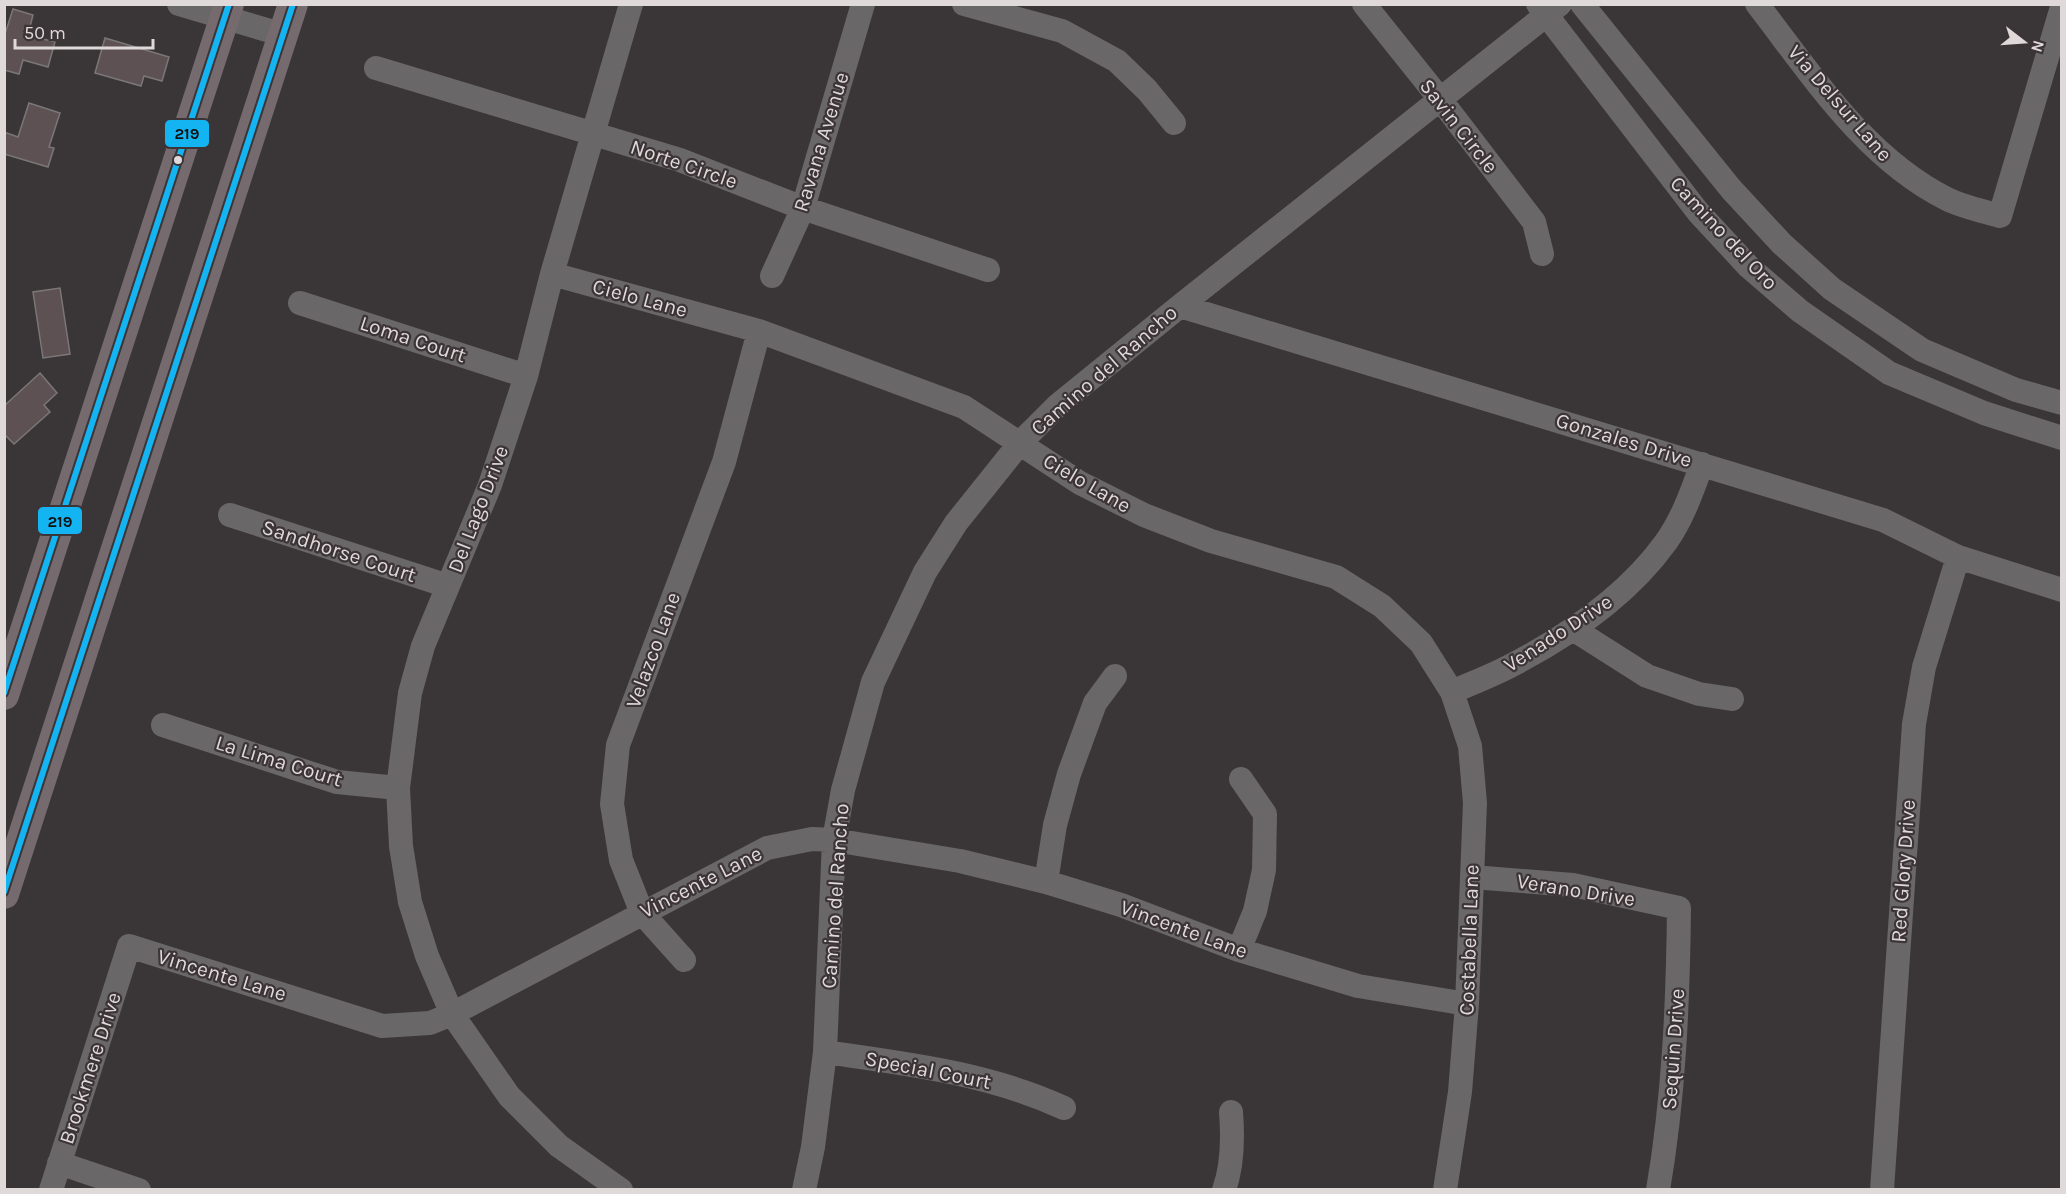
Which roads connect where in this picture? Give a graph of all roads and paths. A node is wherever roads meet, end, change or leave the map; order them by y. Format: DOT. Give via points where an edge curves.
graph roads {
  1 [pos="179,4"];
  2 [pos="293,4"];
  3 [pos="631,4"];
  4 [pos="864,4"];
  5 [pos="964,4"];
  6 [pos="1364,4"];
  7 [pos="1582,4"];
  8 [pos="1760,6"];
  9 [pos="2061,7"];
  10 [pos="1548,8"];
  11 [pos="227,11"];
  12 [pos="284,35"];
  13 [pos="376,68"];
  14 [pos="1440,99"];
  15 [pos="1174,123"];
  16 [pos="593,133"];
  17 [pos="803,208"];
  18 [pos="1542,254"];
  19 [pos="988,270"];
  20 [pos="552,274"];
  21 [pos="772,276"];
  22 [pos="300,303"];
  23 [pos="1180,306"];
  24 [pos="759,331"];
  25 [pos="526,376"];
  26 [pos="2061,404"];
  27 [pos="2061,438"];
  28 [pos="1020,443"];
  29 [pos="1702,464"];
  30 [pos="230,515"];
  31 [pos="1958,557"];
  32 [pos="448,586"];
  33 [pos="2061,590"];
  34 [pos="1573,629"];
  35 [pos="1115,676"];
  36 [pos="1452,692"];
  37 [pos="4,695"];
  38 [pos="1732,699"];
  39 [pos="163,725"];
  40 [pos="1241,779"];
  41 [pos="398,788"];
  42 [pos="834,840"];
  43 [pos="1472,877"];
  44 [pos="1046,882"];
  45 [pos="4,894"];
  46 [pos="1679,908"];
  47 [pos="642,913"];
  48 [pos="129,946"];
  49 [pos="1239,950"];
  50 [pos="684,960"];
  51 [pos="1467,1004"];
  52 [pos="452,1014"];
  53 [pos="825,1052"];
  54 [pos="1064,1108"];
  55 [pos="1231,1112"];
  56 [pos="59,1163"];
  57 [pos="51,1190"];
  58 [pos="139,1190"];
  59 [pos="621,1190"];
  60 [pos="804,1190"];
  61 [pos="1224,1190"];
  62 [pos="1445,1190"];
  63 [pos="1658,1190"];
  64 [pos="1882,1190"];
  1 -- 11 [label="street"];
  2 -- 12 [label="main road"];
  3 -- 16 [label="street, Del Lago Drive"];
  4 -- 17 [label="street, Ravana Avenue"];
  5 -- 15 [label="street" via="1062,31 1117,62"];
  6 -- 14 [label="street, Savin Circle"];
  7 -- 26 [label="street, Camino del Oro" via="1731,189 1782,244 1832,289 1922,350 2016,390"];
  8 -- 9 [label="street, Via Delsur Lane" via="1847,118 1896,167 1948,200 2000,216"];
  10 -- 14 [label="street, Camino del Rancho"];
  10 -- 27 [label="street, Camino del Oro" via="1698,212 1749,267 1800,311 1889,373 1984,413"];
  11 -- 12 [label="street"];
  11 -- 37 [label="main road"];
  12 -- 45 [label="main road"];
  13 -- 16 [label="street, Norte Circle"];
  14 -- 18 [label="street, Savin Circle" via="1534,222"];
  14 -- 23 [label="street, Camino del Rancho"];
  16 -- 17 [label="street, Norte Circle" via="680,160"];
  16 -- 20 [label="street, Del Lago Drive"];
  17 -- 19 [label="street, Norte Circle"];
  17 -- 21 [label="street, Ravana Avenue"];
  20 -- 24 [label="street, Cielo Lane"];
  20 -- 25 [label="street, Del Lago Drive"];
  22 -- 25 [label="street, Loma Court"];
  23 -- 28 [label="street, Camino del Rancho" via="1058,405"];
  23 -- 29 [label="street, Gonzales Drive"];
  24 -- 28 [label="street, Cielo Lane" via="964,407"];
  24 -- 47 [label="street, Velazco Lane" via="724,462 618,745 612,804 621,860"];
  25 -- 32 [label="street, Del Lago Drive" via="490,485"];
  28 -- 36 [label="street, Cielo Lane" via="1080,483 1144,516 1211,541 1336,577 1382,606 1420,643"];
  28 -- 42 [label="street, Camino del Rancho" via="956,523 925,572 873,682 843,790"];
  29 -- 31 [label="street, Gonzales Drive" via="1883,520"];
  29 -- 34 [label="street, Venado Drive" via="1686,506 1642,572"];
  30 -- 32 [label="street, Sandhorse Court"];
  31 -- 33 [label="street, Gonzales Drive"];
  31 -- 64 [label="street, Red Glory Drive" via="1924,666 1914,724"];
  32 -- 41 [label="street, Del Lago Drive" via="423,646 410,693"];
  34 -- 36 [label="street, Venado Drive" via="1514,664"];
  34 -- 38 [label="street" via="1647,676 1699,694"];
  35 -- 44 [label="street" via="1095,704 1069,774 1055,825"];
  36 -- 43 [label="street, Costabella Lane" via="1470,746 1475,803"];
  39 -- 41 [label="street, La Lima Court" via="337,782"];
  40 -- 49 [label="street" via="1265,814 1264,870"];
  41 -- 52 [label="street, Del Lago Drive" via="401,846 410,902 427,956"];
  42 -- 44 [label="street, Vincente Lane" via="960,861"];
  42 -- 47 [label="street, Vincente Lane" via="812,839 767,848"];
  42 -- 53 [label="street, Camino del Rancho"];
  43 -- 46 [label="street, Verano Drive" via="1573,885"];
  43 -- 51 [label="street, Costabella Lane"];
  44 -- 49 [label="street, Vincente Lane" via="1121,905"];
  46 -- 63 [label="street, Sequin Drive" via="1677,1017"];
  47 -- 50 [label="street, Velazco Lane"];
  47 -- 52 [label="street, Vincente Lane"];
  48 -- 52 [label="street, Vincente Lane" via="382,1026 430,1023"];
  48 -- 56 [label="street, Brookmere Drive"];
  49 -- 51 [label="street, Vincente Lane" via="1358,986"];
  51 -- 62 [label="street, Costabella Lane" via="1460,1092"];
  52 -- 59 [label="street, Del Lago Drive" via="509,1096 559,1146"];
  53 -- 54 [label="street, Special Court" via="960,1072 1037,1095"];
  53 -- 60 [label="street, Camino del Rancho"];
  55 -- 61 [label="street" via="1233,1134"];
  56 -- 57 [label="street, Brookmere Drive"];
  56 -- 58 [label="street"];
}
